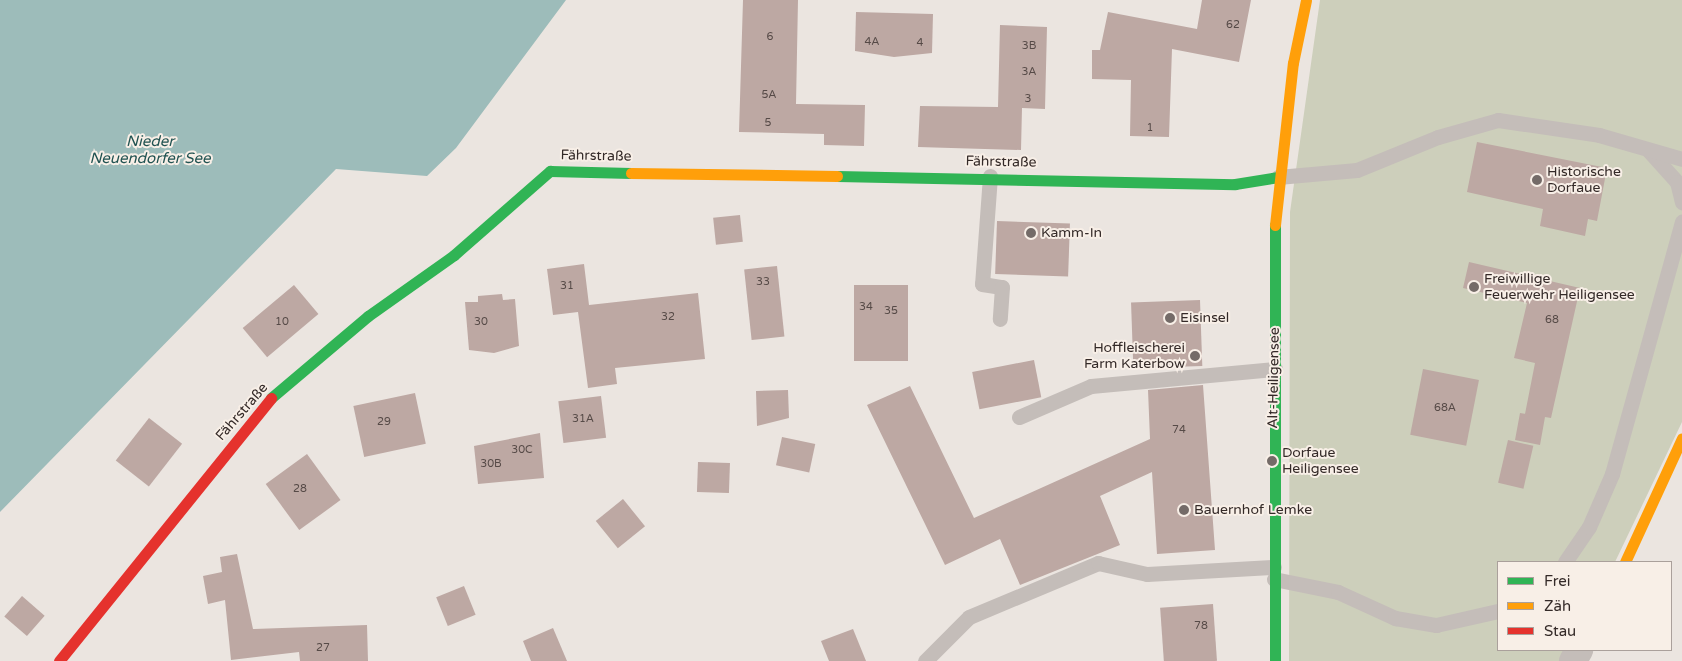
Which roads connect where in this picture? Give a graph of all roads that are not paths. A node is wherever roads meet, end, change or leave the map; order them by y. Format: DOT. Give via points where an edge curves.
graph roads {
  1 [pos="1306,0"];
  2 [pos="1649,151"];
  3 [pos="1682,159"];
  4 [pos="990,176"];
  5 [pos="1278,177"];
  6 [pos="1682,202"];
  7 [pos="1682,222"];
  8 [pos="1000,319"];
  9 [pos="1275,369"];
  10 [pos="1018,417"];
  11 [pos="1682,438"];
  12 [pos="1566,561"];
  13 [pos="1625,561"];
  14 [pos="1274,573"];
  15 [pos="1497,611"];
  16 [pos="58,661"];
  17 [pos="925,661"];
  18 [pos="1275,661"];
  1 -- 5 [label="street, Alt-Heiligensee"];
  2 -- 3 [label="lane"];
  2 -- 5 [label="lane" via="1591,133 1498,120 1438,137 1357,170"];
  2 -- 6 [label="lane" via="1676,182"];
  4 -- 5 [label="street, Fährstraße" via="1235,184"];
  4 -- 8 [label="lane" via="982,284 1002,287"];
  4 -- 16 [label="street, Fährstraße" via="550,171 454,255 368,316 267,402"];
  5 -- 9 [label="street, Alt-Heiligensee" via="1273,247"];
  7 -- 12 [label="lane" via="1620,452 1589,527"];
  9 -- 10 [label="lane" via="1091,386"];
  9 -- 14 [label="street, Alt-Heiligensee"];
  11 -- 13 [label="street"];
  14 -- 15 [label="lane" via="1338,592 1395,618 1436,625"];
  14 -- 17 [label="lane" via="1147,574 1098,563 969,617"];
  14 -- 18 [label="street, Alt-Heiligensee"];
}
